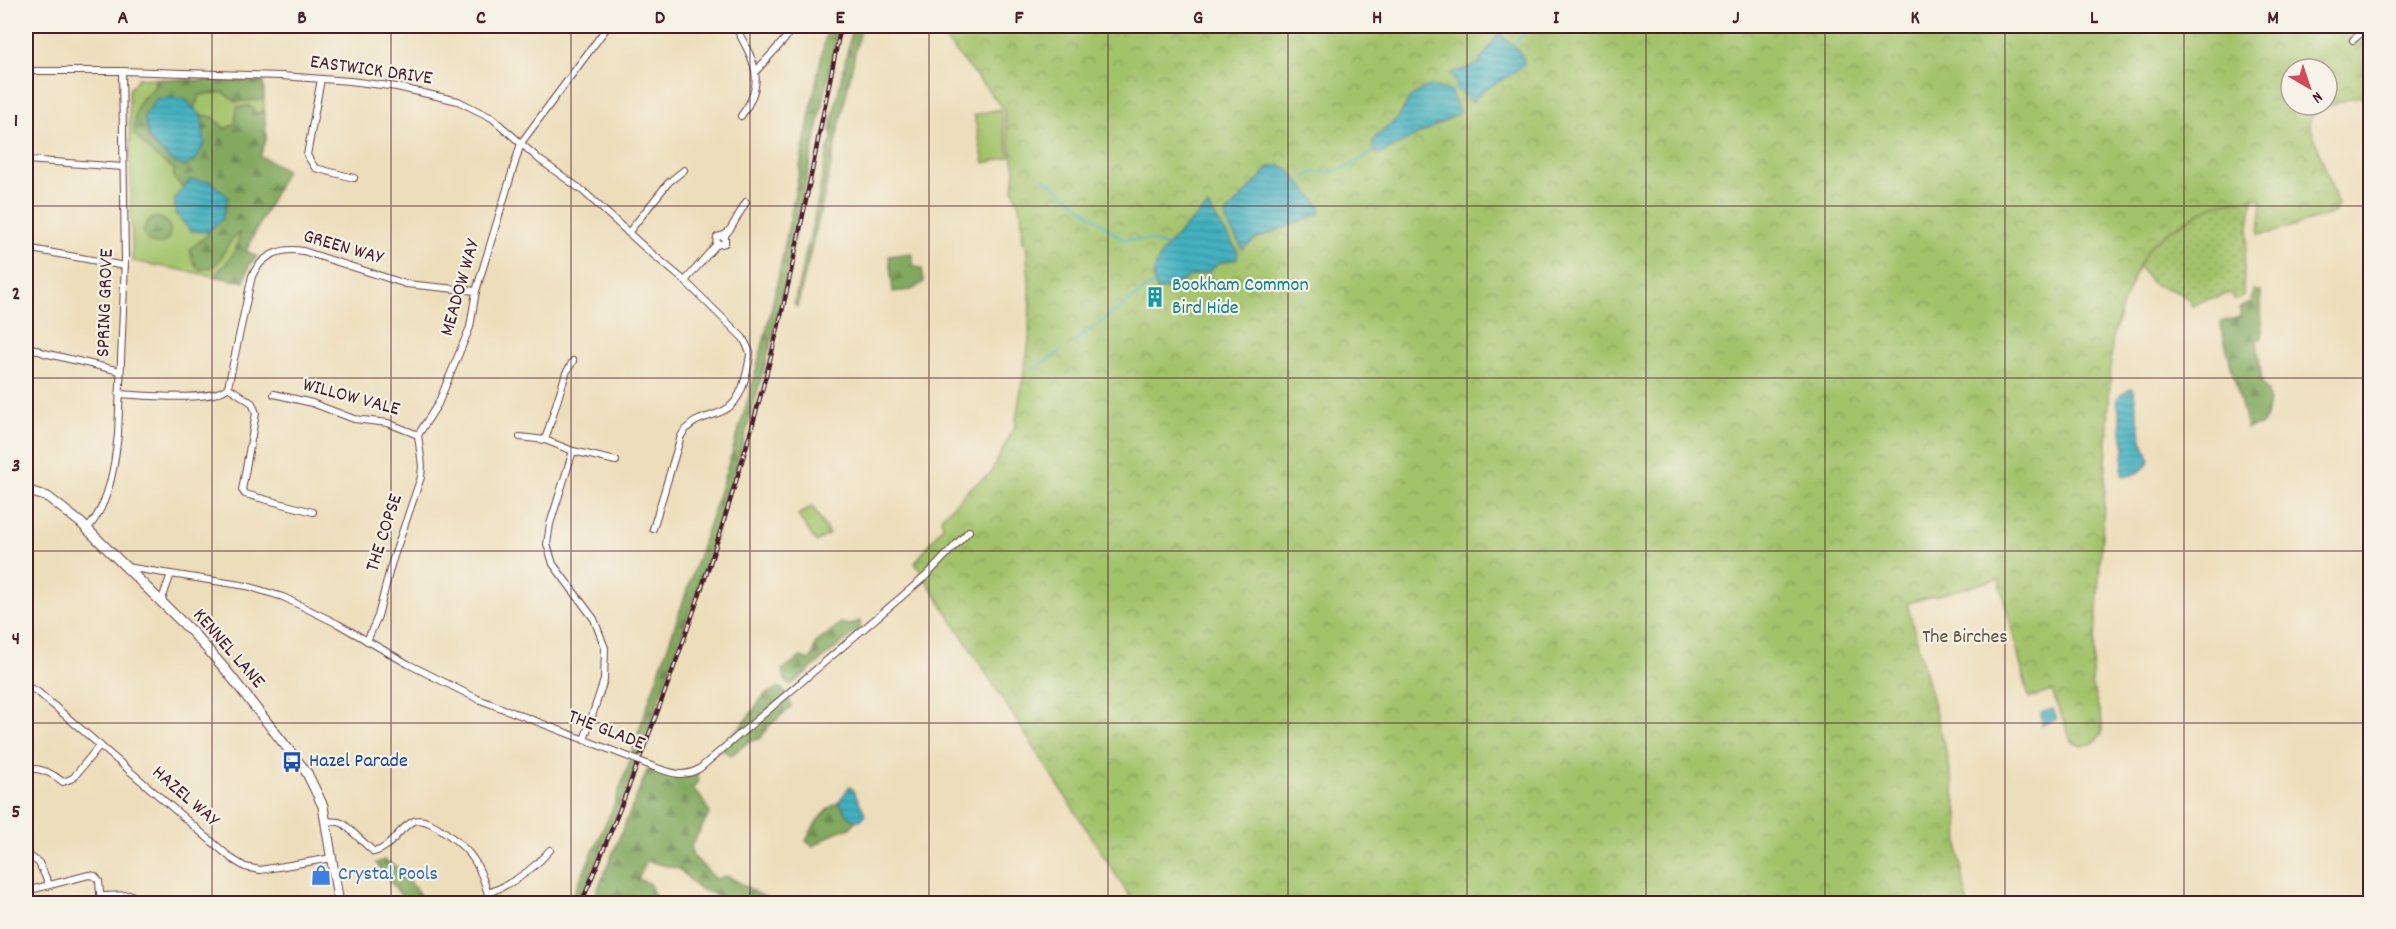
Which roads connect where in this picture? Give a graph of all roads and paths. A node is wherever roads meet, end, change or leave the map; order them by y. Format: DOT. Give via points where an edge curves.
graph roads {
  1 [pos="29,26"];
  2 [pos="608,26"];
  3 [pos="735,26"];
  4 [pos="793,26"];
  5 [pos="2370,26"];
  6 [pos="26,34"];
  7 [pos="2353,40"];
  8 [pos="757,70"];
  9 [pos="26,71"];
  10 [pos="122,71"];
  11 [pos="321,79"];
  12 [pos="741,116"];
  13 [pos="520,143"];
  14 [pos="26,160"];
  15 [pos="123,167"];
  16 [pos="684,170"];
  17 [pos="354,178"];
  18 [pos="746,202"];
  19 [pos="628,233"];
  20 [pos="26,248"];
  21 [pos="125,267"];
  22 [pos="685,281"];
  23 [pos="476,291"];
  24 [pos="30,347"];
  25 [pos="573,361"];
  26 [pos="120,370"];
  27 [pos="228,387"];
  28 [pos="119,394"];
  29 [pos="274,394"];
  30 [pos="418,435"];
  31 [pos="520,437"];
  32 [pos="545,440"];
  33 [pos="573,451"];
  34 [pos="616,461"];
  35 [pos="26,490"];
  36 [pos="313,512"];
  37 [pos="87,529"];
  38 [pos="653,529"];
  39 [pos="969,531"];
  40 [pos="125,567"];
  41 [pos="171,574"];
  42 [pos="161,602"];
  43 [pos="368,640"];
  44 [pos="26,684"];
  45 [pos="585,740"];
  46 [pos="100,745"];
  47 [pos="26,769"];
  48 [pos="325,821"];
  49 [pos="550,850"];
  50 [pos="26,853"];
  51 [pos="332,858"];
  52 [pos="49,884"];
  53 [pos="26,891"];
  54 [pos="488,893"];
  55 [pos="102,896"];
  56 [pos="131,896"];
  57 [pos="101,903"];
  58 [pos="339,903"];
  59 [pos="491,903"];
  1 -- 6 [label="street"];
  2 -- 13 [label="street"];
  3 -- 8 [label="street"];
  4 -- 8 [label="street"];
  5 -- 7 [label="street"];
  8 -- 12 [label="street" via="751,99"];
  9 -- 10 [label="street, EASTWICK DRIVE"];
  10 -- 11 [label="street, EASTWICK DRIVE"];
  10 -- 15 [label="street, SPRING GROVE"];
  11 -- 13 [label="street, EASTWICK DRIVE" via="397,87 458,101 492,118"];
  11 -- 17 [label="street" via="307,155 315,168"];
  13 -- 19 [label="street, EASTWICK DRIVE" via="583,191"];
  13 -- 23 [label="street, MEADOW WAY"];
  14 -- 15 [label="street"];
  15 -- 21 [label="street, SPRING GROVE"];
  16 -- 19 [label="street" via="668,183"];
  18 -- 22 [label="street" via="736,222 725,235 717,237 716,245"];
  19 -- 22 [label="street, EASTWICK DRIVE"];
  20 -- 21 [label="street"];
  21 -- 26 [label="street, SPRING GROVE"];
  22 -- 38 [label="street, EASTWICK DRIVE" via="743,338 750,358 737,401 725,411 691,424 681,436"];
  23 -- 27 [label="street, GREEN WAY" via="406,284 303,251 276,252 261,262 252,276"];
  23 -- 30 [label="street, MEADOW WAY" via="470,327 438,404"];
  24 -- 26 [label="street"];
  25 -- 32 [label="street"];
  26 -- 28 [label="street, SPRING GROVE"];
  27 -- 28 [label="street" via="219,393 174,398"];
  27 -- 36 [label="street" via="252,403 256,413 242,490"];
  28 -- 37 [label="street, SPRING GROVE" via="118,434 109,483"];
  29 -- 30 [label="street, WILLOW VALE" via="354,419 388,423"];
  30 -- 43 [label="street, THE COPSE" via="421,477"];
  31 -- 32 [label="street"];
  32 -- 33 [label="street"];
  33 -- 34 [label="street"];
  33 -- 45 [label="street" via="547,544 553,564 594,619 603,638 604,680"];
  35 -- 37 [label="street, KENNEL LANE" via="48,496"];
  37 -- 40 [label="street, KENNEL LANE"];
  39 -- 45 [label="street, THE GLADE, bridge" via="927,575 690,774 677,775"];
  40 -- 41 [label="street, THE GLADE"];
  40 -- 42 [label="street, KENNEL LANE"];
  41 -- 42 [label="street"];
  41 -- 43 [label="street, THE GLADE" via="266,591"];
  42 -- 48 [label="street, KENNEL LANE" via="212,653 307,773 323,806"];
  43 -- 45 [label="street, THE GLADE" via="478,699"];
  44 -- 46 [label="street, HAZEL WAY"];
  46 -- 47 [label="street" via="73,778 63,782 45,771"];
  46 -- 51 [label="street, HAZEL WAY" via="246,867 260,870"];
  48 -- 51 [label="street, KENNEL LANE"];
  48 -- 54 [label="street" via="344,824 374,852 384,848 411,822 426,820 471,855"];
  49 -- 54 [label="street" via="514,883"];
  50 -- 52 [label="street" via="39,863"];
  51 -- 58 [label="street, KENNEL LANE"];
  52 -- 53 [label="street"];
  52 -- 55 [label="street" via="95,876"];
  54 -- 59 [label="street"];
  55 -- 56 [label="street"];
  55 -- 57 [label="street"];
}
